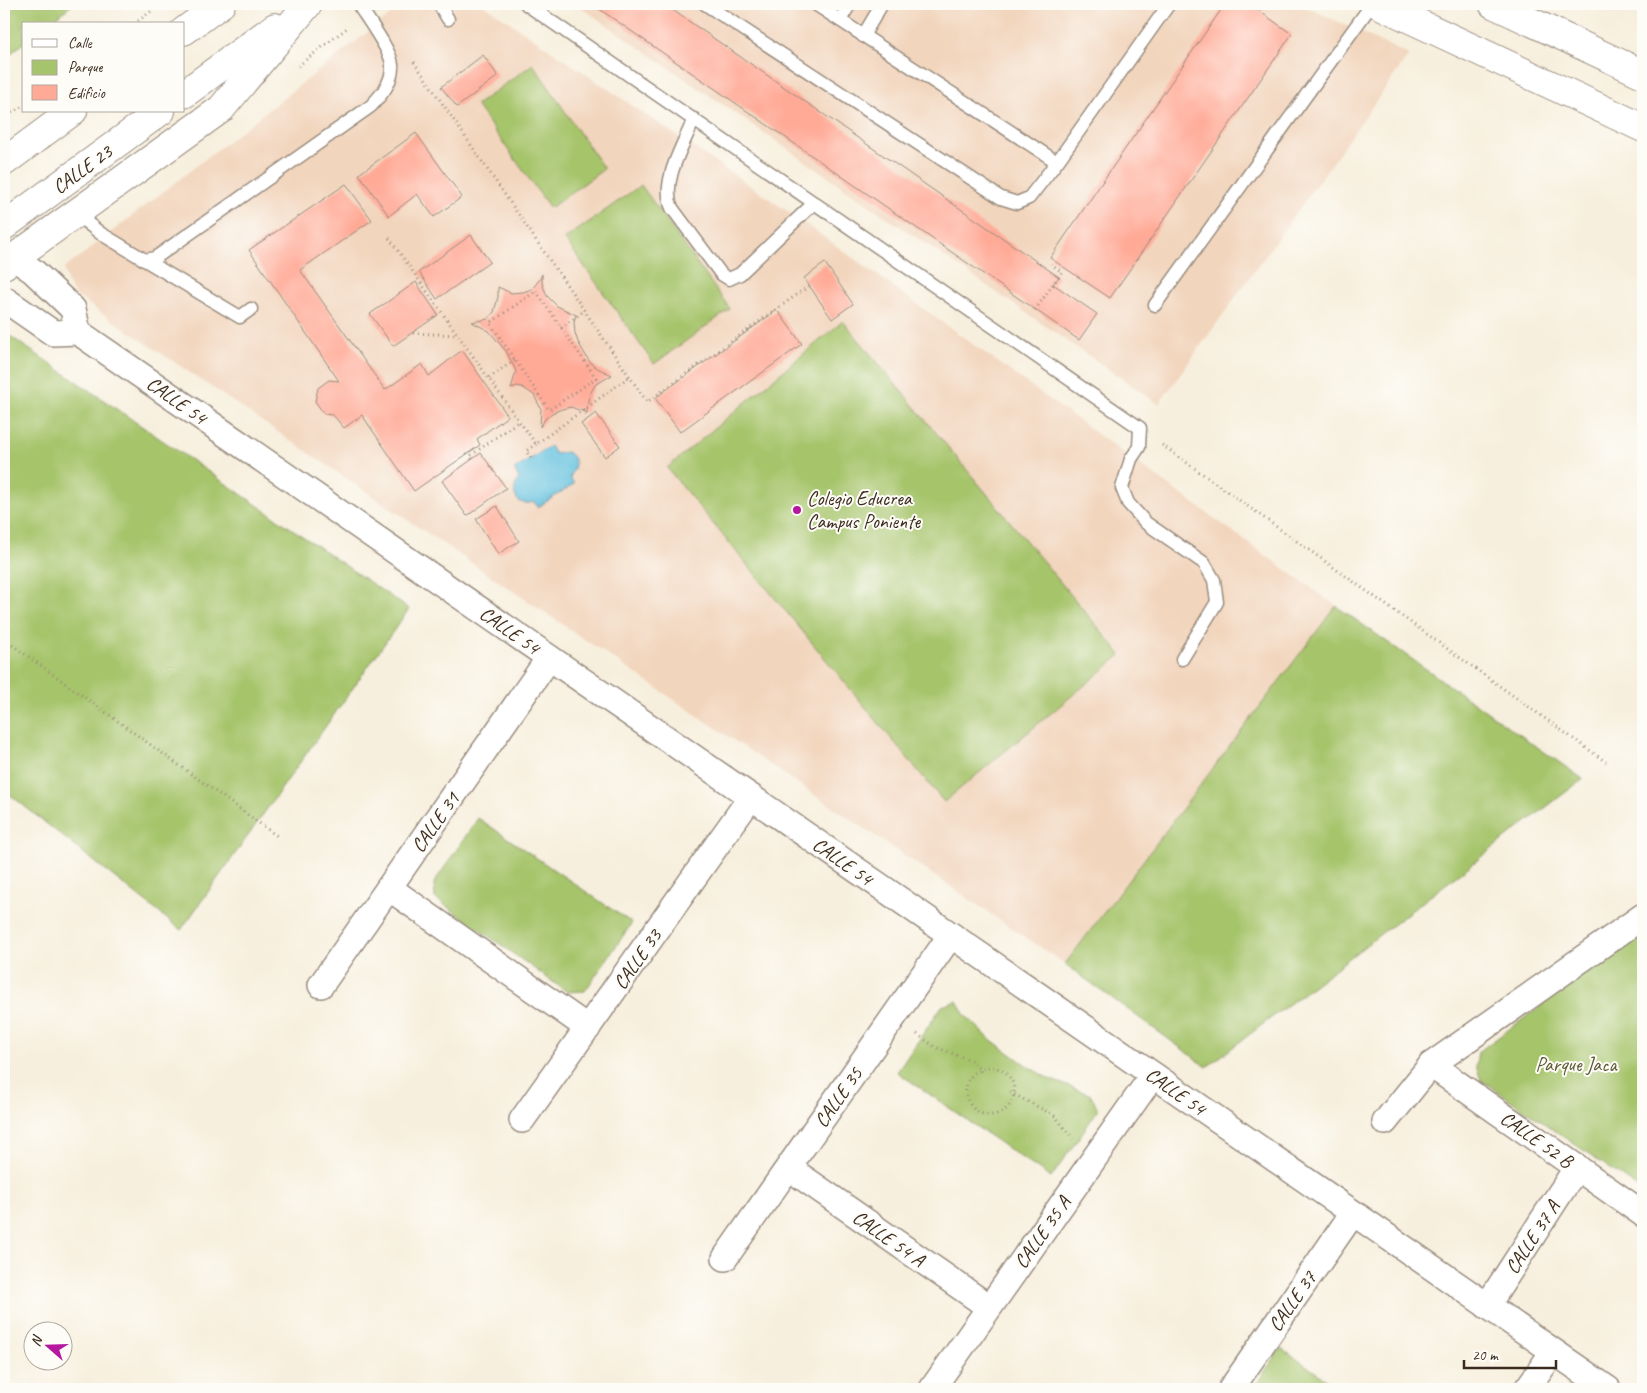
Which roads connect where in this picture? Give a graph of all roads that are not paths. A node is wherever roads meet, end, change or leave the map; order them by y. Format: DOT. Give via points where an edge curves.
graph roads {
  1 [pos="221,4"];
  2 [pos="308,4"];
  3 [pos="358,4"];
  4 [pos="439,4"];
  5 [pos="526,4"];
  6 [pos="705,4"];
  7 [pos="815,4"];
  8 [pos="850,4"];
  9 [pos="882,4"];
  10 [pos="1169,4"];
  11 [pos="1372,4"];
  12 [pos="1378,4"];
  13 [pos="1493,4"];
  14 [pos="1417,12"];
  15 [pos="448,19"];
  16 [pos="840,20"];
  17 [pos="185,30"];
  18 [pos="863,36"];
  19 [pos="1643,74"];
  20 [pos="185,93"];
  21 [pos="72,112"];
  22 [pos="160,112"];
  23 [pos="694,119"];
  24 [pos="1643,128"];
  25 [pos="4,162"];
  26 [pos="1056,162"];
  27 [pos="814,203"];
  28 [pos="76,214"];
  29 [pos="4,226"];
  30 [pos="145,260"];
  31 [pos="9,261"];
  32 [pos="4,299"];
  33 [pos="1155,305"];
  34 [pos="251,309"];
  35 [pos="78,332"];
  36 [pos="549,658"];
  37 [pos="1182,659"];
  38 [pos="752,798"];
  39 [pos="389,888"];
  40 [pos="1643,916"];
  41 [pos="951,936"];
  42 [pos="321,986"];
  43 [pos="588,1028"];
  44 [pos="1430,1065"];
  45 [pos="1153,1075"];
  46 [pos="522,1120"];
  47 [pos="1385,1122"];
  48 [pos="789,1168"];
  49 [pos="1577,1168"];
  50 [pos="1352,1213"];
  51 [pos="1643,1214"];
  52 [pos="725,1258"];
  53 [pos="1487,1306"];
  54 [pos="989,1308"];
  55 [pos="1553,1352"];
  56 [pos="932,1389"];
  57 [pos="1231,1389"];
  58 [pos="1527,1389"];
  59 [pos="1608,1389"];
  1 -- 17 [label="main road"];
  2 -- 20 [label="main road"];
  2 -- 28 [label="main road" via="221,109"];
  3 -- 30 [label="lane" via="389,53 392,65 384,92 371,106 179,242 155,258"];
  4 -- 15 [label="lane"];
  5 -- 23 [label="lane"];
  6 -- 26 [label="lane" via="1001,198 1017,203 1029,198"];
  7 -- 16 [label="lane"];
  8 -- 16 [label="lane"];
  9 -- 18 [label="lane"];
  10 -- 26 [label="lane"];
  11 -- 33 [label="lane"];
  12 -- 14 [label="main road"];
  13 -- 19 [label="main road"];
  14 -- 24 [label="main road"];
  16 -- 18 [label="lane"];
  18 -- 26 [label="lane"];
  21 -- 25 [label="main road"];
  22 -- 29 [label="main road, CALLE 23"];
  23 -- 27 [label="lane"];
  23 -- 27 [label="lane" via="672,169 668,200 721,274 729,279 740,274"];
  27 -- 37 [label="lane" via="1140,428 1139,447 1130,459 1122,488 1128,503 1146,523 1204,563 1214,580 1216,602"];
  28 -- 30 [label="lane"];
  28 -- 31 [label="main road"];
  30 -- 34 [label="lane" via="240,317"];
  31 -- 35 [label="street" via="33,272 72,308"];
  32 -- 35 [label="street" via="53,333"];
  35 -- 36 [label="street, CALLE 54"];
  36 -- 38 [label="street, CALLE 54"];
  36 -- 39 [label="street, CALLE 31"];
  38 -- 41 [label="street, CALLE 54"];
  38 -- 43 [label="street, CALLE 33"];
  39 -- 42 [label="street, CALLE 31"];
  39 -- 43 [label="street"];
  40 -- 44 [label="street"];
  41 -- 45 [label="street, CALLE 54"];
  41 -- 48 [label="street, CALLE 35"];
  43 -- 46 [label="street, CALLE 33"];
  44 -- 47 [label="street"];
  44 -- 49 [label="street, CALLE 52 B"];
  45 -- 50 [label="street, CALLE 54"];
  45 -- 54 [label="street, CALLE 35 A"];
  48 -- 52 [label="street, CALLE 35"];
  48 -- 54 [label="street, CALLE 54 A"];
  49 -- 51 [label="street, CALLE 52 B"];
  49 -- 53 [label="street, CALLE 37 A"];
  50 -- 53 [label="street, CALLE 54"];
  50 -- 57 [label="street, CALLE 37"];
  53 -- 55 [label="street, CALLE 54"];
  54 -- 56 [label="street, CALLE 35 A"];
  55 -- 58 [label="street"];
  55 -- 59 [label="street, CALLE 54"];
}
